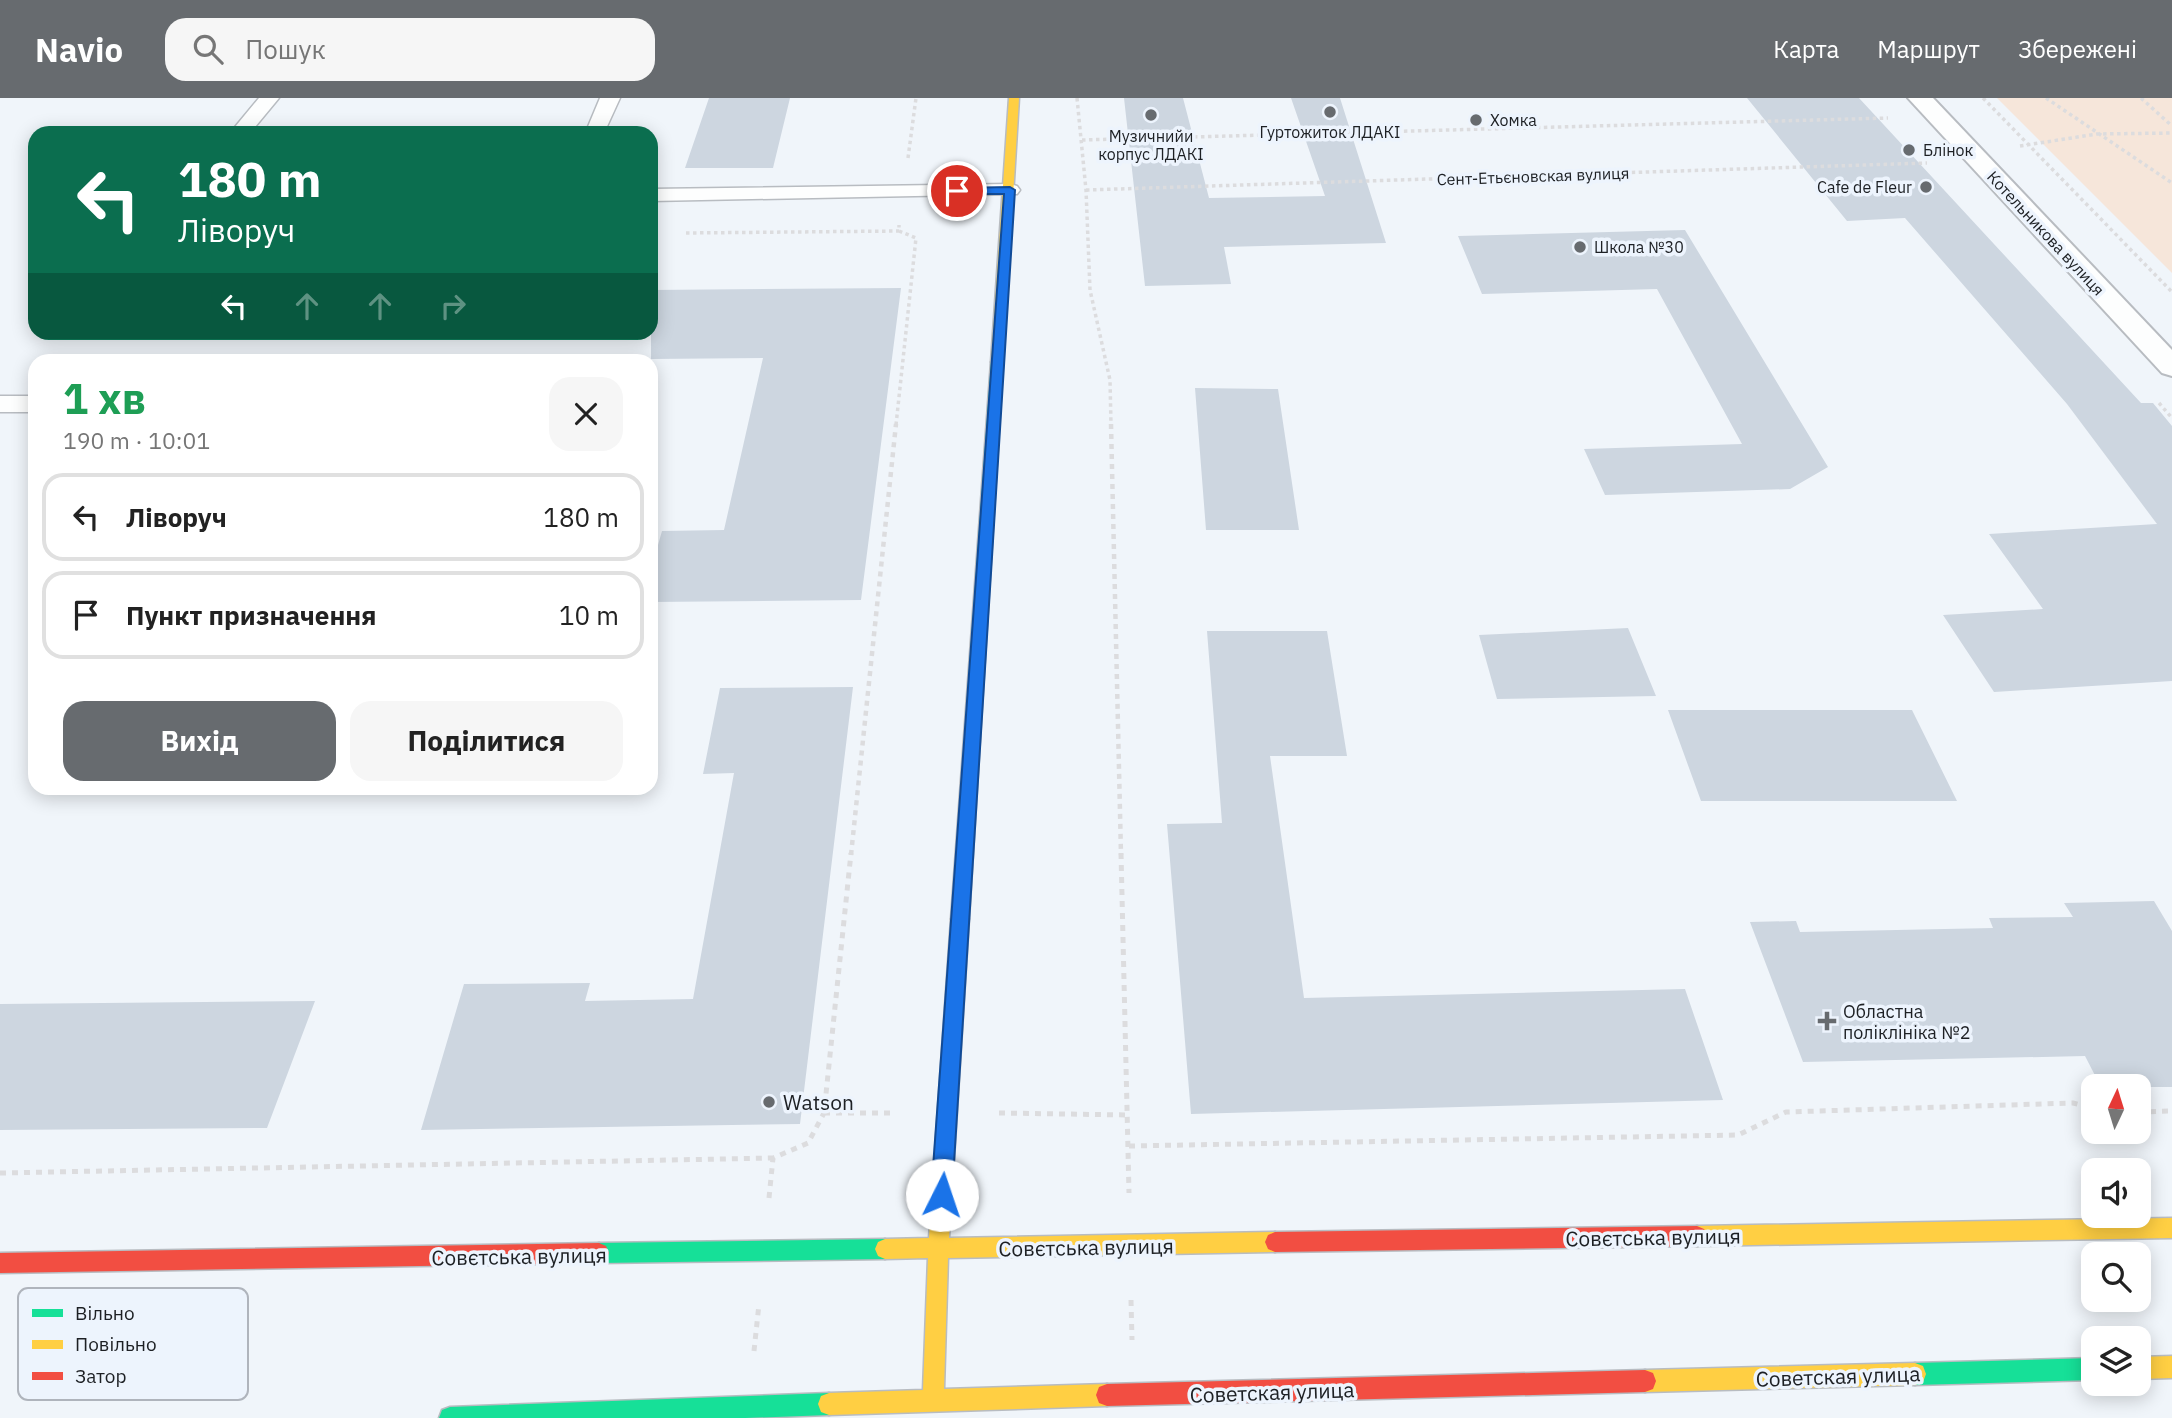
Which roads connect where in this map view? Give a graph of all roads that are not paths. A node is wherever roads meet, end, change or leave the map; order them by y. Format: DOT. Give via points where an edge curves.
graph roads {
  1 [pos="269,98"];
  2 [pos="610,98"];
  3 [pos="1014,98"];
  4 [pos="1929,107"];
  5 [pos="246,126"];
  6 [pos="598,126"];
  7 [pos="1010,190"];
  8 [pos="658,195"];
  9 [pos="2172,368"];
  10 [pos="0,404"];
  11 [pos="28,404"];
  12 [pos="2172,1228"];
  13 [pos="938,1250"];
  14 [pos="0,1264"];
  15 [pos="2151,1367"];
  16 [pos="2172,1367"];
  17 [pos="2081,1369"];
  18 [pos="934,1409"];
  19 [pos="450,1418"];
  1 -- 5 [label="lane"];
  2 -- 6 [label="lane"];
  3 -- 7 [label="main road"];
  4 -- 9 [label="street, Котельникова вулиця"];
  7 -- 8 [label="lane"];
  7 -- 13 [label="main road"];
  10 -- 11 [label="lane"];
  12 -- 13 [label="main road, Совєтська вулиця"];
  13 -- 14 [label="main road, Совєтська вулиця"];
  13 -- 18 [label="main road"];
  15 -- 16 [label="main road"];
  17 -- 18 [label="main road, Советская улица" via="1133,1396"];
  18 -- 19 [label="main road, Советская улица"];
}
